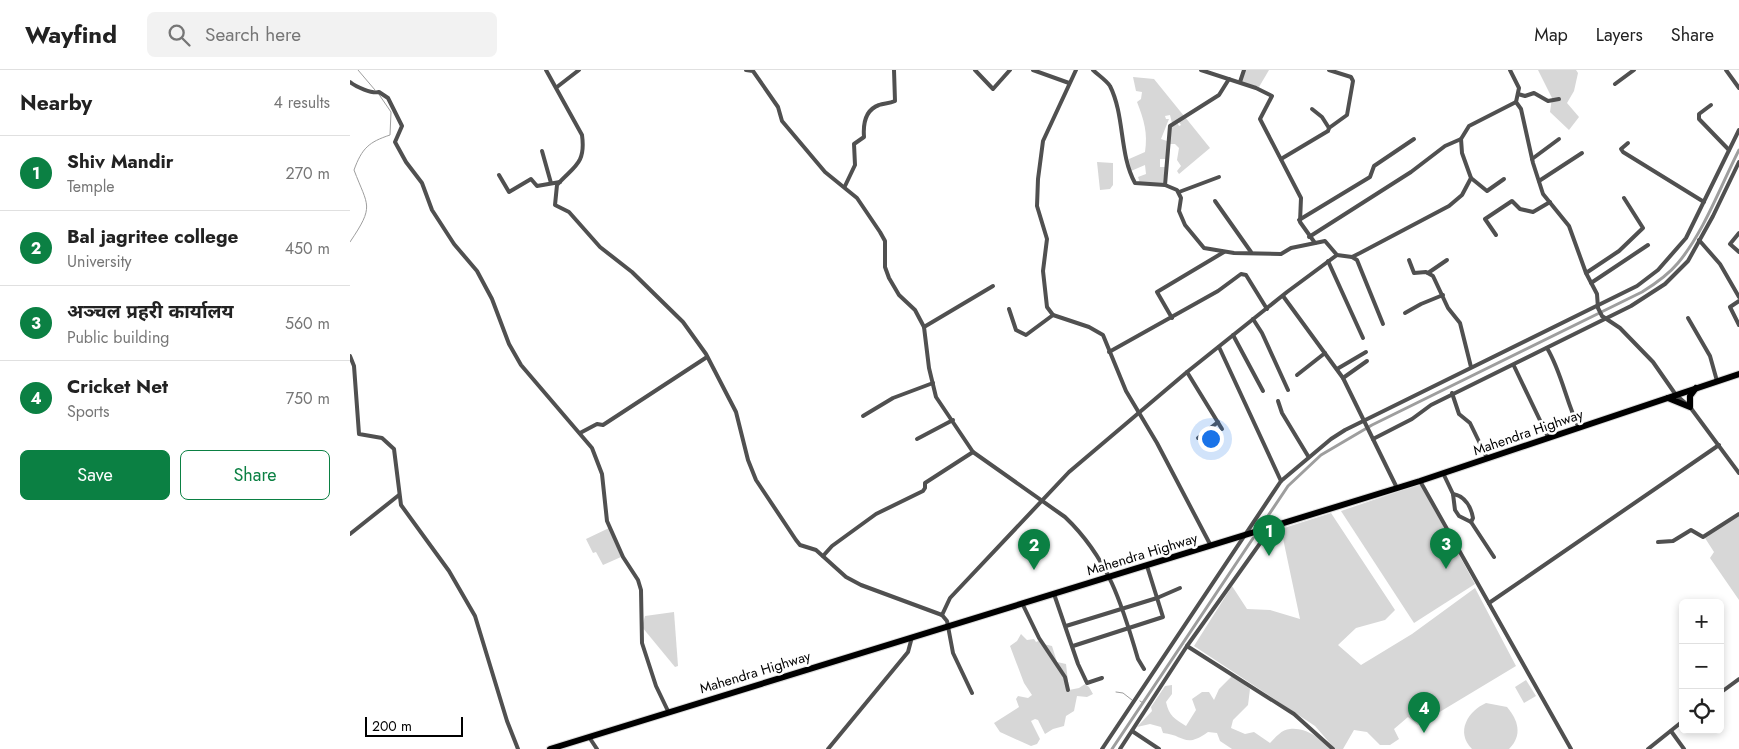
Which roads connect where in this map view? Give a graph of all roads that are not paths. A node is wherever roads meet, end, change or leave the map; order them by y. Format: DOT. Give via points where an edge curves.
graph roads {
  1 [pos="546,70"];
  2 [pos="579,70"];
  3 [pos="746,70"];
  4 [pos="894,70"];
  5 [pos="974,70"];
  6 [pos="1010,70"];
  7 [pos="1033,70"];
  8 [pos="1076,70"];
  9 [pos="1092,70"];
  10 [pos="1201,70"];
  11 [pos="1244,70"];
  12 [pos="1329,70"];
  13 [pos="1510,70"];
  14 [pos="1634,70"];
  15 [pos="1726,70"];
  16 [pos="1229,79"];
  17 [pos="350,82"];
  18 [pos="1240,82"];
  19 [pos="1069,84"];
  20 [pos="1615,84"];
  21 [pos="557,87"];
  22 [pos="1739,88"];
  23 [pos="1518,94"];
  24 [pos="1559,99"];
  25 [pos="1516,102"];
  26 [pos="1711,105"];
  27 [pos="1312,109"];
  28 [pos="1329,128"];
  29 [pos="1739,130"];
  30 [pos="1414,139"];
  31 [pos="1461,139"];
  32 [pos="1559,139"];
  33 [pos="1628,144"];
  34 [pos="542,150"];
  35 [pos="1729,150"];
  36 [pos="1582,153"];
  37 [pos="1280,159"];
  38 [pos="1532,159"];
  39 [pos="1739,162"];
  40 [pos="499,175"];
  41 [pos="1219,177"];
  42 [pos="1472,178"];
  43 [pos="1504,179"];
  44 [pos="1539,181"];
  45 [pos="560,182"];
  46 [pos="551,183"];
  47 [pos="1165,185"];
  48 [pos="844,186"];
  49 [pos="1179,192"];
  50 [pos="1624,198"];
  51 [pos="1215,201"];
  52 [pos="1550,202"];
  53 [pos="1704,202"];
  54 [pos="1299,220"];
  55 [pos="1739,234"];
  56 [pos="1496,235"];
  57 [pos="1309,237"];
  58 [pos="1699,240"];
  59 [pos="1315,243"];
  60 [pos="1648,245"];
  61 [pos="1224,252"];
  62 [pos="1251,252"];
  63 [pos="1739,252"];
  64 [pos="1337,255"];
  65 [pos="1352,257"];
  66 [pos="1409,260"];
  67 [pos="1447,260"];
  68 [pos="1328,261"];
  69 [pos="1428,273"];
  70 [pos="1586,273"];
  71 [pos="1591,283"];
  72 [pos="993,286"];
  73 [pos="1443,295"];
  74 [pos="1283,296"];
  75 [pos="1739,297"];
  76 [pos="1739,301"];
  77 [pos="1599,304"];
  78 [pos="1009,309"];
  79 [pos="1267,309"];
  80 [pos="1405,313"];
  81 [pos="1053,315"];
  82 [pos="1604,317"];
  83 [pos="1172,318"];
  84 [pos="1688,318"];
  85 [pos="1253,319"];
  86 [pos="1383,324"];
  87 [pos="1739,324"];
  88 [pos="924,327"];
  89 [pos="1234,335"];
  90 [pos="1363,338"];
  91 [pos="1219,347"];
  92 [pos="1547,348"];
  93 [pos="1109,352"];
  94 [pos="1366,352"];
  95 [pos="1325,353"];
  96 [pos="350,356"];
  97 [pos="707,357"];
  98 [pos="1367,360"];
  99 [pos="1514,366"];
  100 [pos="1471,367"];
  101 [pos="1337,369"];
  102 [pos="1187,372"];
  103 [pos="1739,374"];
  104 [pos="1297,375"];
  105 [pos="1343,378"];
  106 [pos="1718,381"];
  107 [pos="933,383"];
  108 [pos="1697,388"];
  109 [pos="1288,390"];
  110 [pos="1263,391"];
  111 [pos="1452,394"];
  112 [pos="1676,394"];
  113 [pos="1665,398"];
  114 [pos="1278,401"];
  115 [pos="1690,407"];
  116 [pos="1137,412"];
  117 [pos="862,416"];
  118 [pos="953,420"];
  119 [pos="1218,422"];
  120 [pos="1366,423"];
  121 [pos="1579,428"];
  122 [pos="1222,429"];
  123 [pos="580,433"];
  124 [pos="1548,437"];
  125 [pos="1198,438"];
  126 [pos="917,439"];
  127 [pos="1373,439"];
  128 [pos="1719,445"];
  129 [pos="973,452"];
  130 [pos="1308,456"];
  131 [pos="1486,458"];
  132 [pos="1443,473"];
  133 [pos="1739,473"];
  134 [pos="1281,481"];
  135 [pos="1420,481"];
  136 [pos="1396,488"];
  137 [pos="1453,494"];
  138 [pos="399,495"];
  139 [pos="1040,500"];
  140 [pos="1739,514"];
  141 [pos="1471,522"];
  142 [pos="1270,526"];
  143 [pos="1247,533"];
  144 [pos="350,534"];
  145 [pos="1658,542"];
  146 [pos="1211,546"];
  147 [pos="823,556"];
  148 [pos="1494,557"];
  149 [pos="1147,566"];
  150 [pos="1110,576"];
  151 [pos="1180,588"];
  152 [pos="1054,594"];
  153 [pos="1157,598"];
  154 [pos="1022,603"];
  155 [pos="1489,603"];
  156 [pos="1122,608"];
  157 [pos="942,615"];
  158 [pos="948,626"];
  159 [pos="1066,626"];
  160 [pos="1129,628"];
  161 [pos="912,637"];
  162 [pos="1073,646"];
  163 [pos="1187,646"];
  164 [pos="1144,669"];
  165 [pos="1102,678"];
  166 [pos="1738,681"];
  167 [pos="1068,690"];
  168 [pos="1724,691"];
  169 [pos="972,694"];
  170 [pos="668,712"];
  171 [pos="1679,724"];
  172 [pos="1132,731"];
  173 [pos="1671,731"];
  174 [pos="589,737"];
  175 [pos="518,749"];
  176 [pos="550,749"];
  177 [pos="597,749"];
  178 [pos="828,749"];
  179 [pos="1102,749"];
  180 [pos="1120,749"];
  181 [pos="1159,749"];
  182 [pos="1333,749"];
  183 [pos="1571,749"];
  184 [pos="1648,749"];
  185 [pos="1684,749"];
  1 -- 21 [label="street"];
  2 -- 21 [label="street"];
  3 -- 48 [label="street" via="753,71 778,107 782,121 816,162"];
  4 -- 48 [label="street" via="895,101 868,112 864,137 854,144 855,165"];
  5 -- 6 [label="street" via="993,89"];
  7 -- 19 [label="street"];
  8 -- 19 [label="street"];
  9 -- 47 [label="street" via="1109,84 1129,173 1135,183"];
  10 -- 16 [label="street"];
  11 -- 18 [label="street"];
  12 -- 28 [label="street" via="1351,77 1353,81 1347,114"];
  13 -- 23 [label="street" via="1519,88"];
  14 -- 20 [label="street"];
  15 -- 22 [label="street"];
  16 -- 18 [label="street"];
  16 -- 47 [label="street" via="1219,95 1170,126"];
  17 -- 123 [label="street" via="388,98 402,126 395,142 397,147 422,183 432,210 454,244 477,270 517,359"];
  18 -- 37 [label="street" via="1272,96 1260,119"];
  19 -- 81 [label="street" via="1044,141 1038,178 1037,206 1047,239 1043,260 1044,282 1047,307"];
  21 -- 45 [label="street" via="584,144 583,157"];
  23 -- 24 [label="street" via="1534,93 1548,101"];
  23 -- 25 [label="street"];
  25 -- 31 [label="street" via="1469,126"];
  25 -- 38 [label="street" via="1521,109"];
  26 -- 35 [label="street" via="1699,114 1699,119"];
  27 -- 28 [label="street"];
  28 -- 37 [label="street" via="1328,132 1306,146"];
  29 -- 35 [label="street"];
  30 -- 54 [label="street" via="1374,166 1370,177"];
  31 -- 42 [label="street" via="1462,153"];
  31 -- 57 [label="street" via="1445,146 1411,172"];
  32 -- 38 [label="street"];
  33 -- 53 [label="street" via="1623,152"];
  34 -- 46 [label="street"];
  35 -- 53 [label="street"];
  36 -- 44 [label="street"];
  37 -- 54 [label="street" via="1300,198"];
  38 -- 44 [label="street"];
  39 -- 58 [label="street"];
  40 -- 46 [label="street" via="509,192 530,179 537,186"];
  41 -- 49 [label="street"];
  42 -- 43 [label="street" via="1487,191"];
  42 -- 65 [label="street" via="1462,195 1449,206"];
  44 -- 52 [label="street"];
  45 -- 46 [label="street"];
  45 -- 97 [label="street" via="555,205 574,216 600,247 632,272 683,322"];
  47 -- 49 [label="street"];
  48 -- 88 [label="street" via="864,207 880,232 885,241 885,266 892,283 915,310"];
  49 -- 61 [label="street" via="1179,211 1193,237 1204,248"];
  50 -- 70 [label="street" via="1643,228 1619,252"];
  51 -- 62 [label="street"];
  52 -- 56 [label="street" via="1533,212 1520,209 1512,202 1501,208 1486,219"];
  52 -- 70 [label="street" via="1569,226"];
  53 -- 77 [label="street" via="1686,238 1658,270 1637,286"];
  54 -- 57 [label="street"];
  55 -- 63 [label="street" via="1730,244"];
  57 -- 59 [label="street"];
  58 -- 75 [label="street" via="1720,264"];
  58 -- 82 [label="street" via="1688,261 1665,284 1631,306"];
  59 -- 62 [label="street" via="1291,248 1281,254"];
  59 -- 64 [label="street" via="1327,242"];
  60 -- 71 [label="street"];
  61 -- 62 [label="street"];
  61 -- 83 [label="street" via="1157,292"];
  64 -- 65 [label="street"];
  64 -- 68 [label="street"];
  65 -- 86 [label="street" via="1360,266"];
  66 -- 69 [label="street" via="1414,273"];
  67 -- 69 [label="street"];
  68 -- 74 [label="street"];
  68 -- 90 [label="street"];
  69 -- 73 [label="street"];
  70 -- 71 [label="street"];
  71 -- 77 [label="street"];
  72 -- 88 [label="street"];
  73 -- 80 [label="street"];
  73 -- 100 [label="street" via="1460,323"];
  74 -- 79 [label="street"];
  74 -- 95 [label="street"];
  76 -- 87 [label="street" via="1730,306"];
  77 -- 82 [label="street"];
  77 -- 100 [label="street"];
  78 -- 81 [label="street" via="1016,330 1026,335"];
  79 -- 83 [label="street" via="1246,275 1241,274"];
  79 -- 85 [label="street"];
  81 -- 93 [label="street" via="1104,335"];
  82 -- 92 [label="street"];
  82 -- 112 [label="street" via="1636,344"];
  83 -- 93 [label="street"];
  84 -- 106 [label="street" via="1710,356"];
  85 -- 89 [label="street"];
  85 -- 109 [label="street"];
  88 -- 107 [label="street"];
  89 -- 91 [label="street"];
  89 -- 110 [label="street"];
  91 -- 102 [label="street"];
  91 -- 134 [label="street"];
  92 -- 99 [label="street"];
  92 -- 121 [label="street" via="1558,366"];
  93 -- 116 [label="street"];
  94 -- 101 [label="street"];
  95 -- 101 [label="street"];
  95 -- 104 [label="street"];
  96 -- 138 [label="street" via="356,384 358,430 363,436 382,438 394,449"];
  97 -- 123 [label="street" via="603,425 597,424"];
  97 -- 147 [label="street" via="736,412 756,480 796,540"];
  98 -- 105 [label="street"];
  99 -- 111 [label="street"];
  99 -- 124 [label="street"];
  100 -- 120 [label="street"];
  101 -- 105 [label="street"];
  102 -- 116 [label="street"];
  102 -- 119 [label="street"];
  103 -- 106 [label="highway, Mahendra Highway"];
  105 -- 120 [label="street"];
  106 -- 108 [label="highway, Mahendra Highway"];
  107 -- 117 [label="street" via="893,398"];
  107 -- 118 [label="street" via="936,397"];
  108 -- 112 [label="highway, Mahendra Highway"];
  108 -- 115 [label="highway" via="1690,396"];
  111 -- 127 [label="street"];
  111 -- 131 [label="street" via="1459,414 1470,423"];
  112 -- 113 [label="highway, Mahendra Highway"];
  112 -- 115 [label="street"];
  113 -- 115 [label="highway"];
  113 -- 121 [label="highway, Mahendra Highway"];
  114 -- 130 [label="street"];
  115 -- 128 [label="street"];
  116 -- 139 [label="street"];
  116 -- 146 [label="street"];
  118 -- 126 [label="street"];
  118 -- 129 [label="street"];
  119 -- 122 [label="street"];
  119 -- 125 [label="street"];
  120 -- 127 [label="street"];
  120 -- 130 [label="street" via="1330,439"];
  121 -- 124 [label="highway, Mahendra Highway"];
  123 -- 170 [label="street" via="592,448 602,474 607,520 623,558 640,585 642,643"];
  124 -- 131 [label="highway, Mahendra Highway"];
  127 -- 136 [label="street"];
  128 -- 133 [label="street"];
  128 -- 155 [label="street"];
  129 -- 139 [label="street"];
  129 -- 147 [label="street" via="925,483 923,492 876,514"];
  130 -- 134 [label="street"];
  131 -- 132 [label="highway, Mahendra Highway"];
  132 -- 135 [label="highway, Mahendra Highway"];
  132 -- 137 [label="street"];
  134 -- 143 [label="street"];
  135 -- 136 [label="highway, Mahendra Highway"];
  135 -- 155 [label="street"];
  136 -- 142 [label="highway, Mahendra Highway"];
  137 -- 141 [label="street" via="1455,510"];
  137 -- 141 [label="street" via="1468,503 1473,518"];
  138 -- 144 [label="street"];
  138 -- 175 [label="street" via="406,514 449,572 475,616"];
  139 -- 150 [label="street" via="1076,528"];
  139 -- 157 [label="street" via="950,598"];
  140 -- 145 [label="street" via="1703,538 1691,530 1673,541"];
  141 -- 148 [label="street"];
  142 -- 143 [label="highway, Mahendra Highway"];
  142 -- 163 [label="street"];
  143 -- 146 [label="highway, Mahendra Highway"];
  143 -- 179 [label="street"];
  146 -- 149 [label="highway, Mahendra Highway"];
  147 -- 157 [label="street" via="846,577 861,585"];
  149 -- 150 [label="highway, Mahendra Highway"];
  149 -- 153 [label="street"];
  150 -- 152 [label="highway, Mahendra Highway"];
  150 -- 156 [label="street"];
  151 -- 153 [label="street"];
  152 -- 154 [label="highway, Mahendra Highway"];
  152 -- 159 [label="street"];
  153 -- 156 [label="street"];
  153 -- 160 [label="street" via="1164,618"];
  154 -- 158 [label="highway, Mahendra Highway"];
  154 -- 167 [label="street" via="1039,638 1065,677"];
  155 -- 183 [label="street"];
  156 -- 159 [label="street"];
  156 -- 160 [label="street"];
  157 -- 158 [label="street"];
  158 -- 161 [label="highway, Mahendra Highway"];
  158 -- 169 [label="street" via="953,653"];
  159 -- 162 [label="street"];
  160 -- 162 [label="street"];
  160 -- 164 [label="street"];
  161 -- 170 [label="highway, Mahendra Highway"];
  161 -- 178 [label="street" via="908,652"];
  162 -- 165 [label="street" via="1087,683"];
  163 -- 172 [label="street"];
  163 -- 182 [label="street" via="1294,714"];
  166 -- 168 [label="street"];
  170 -- 174 [label="highway, Mahendra Highway"];
  171 -- 173 [label="street"];
  172 -- 180 [label="street"];
  172 -- 181 [label="street"];
  173 -- 184 [label="street"];
  173 -- 185 [label="street"];
  174 -- 176 [label="highway, Mahendra Highway"];
  174 -- 177 [label="street"];
}
